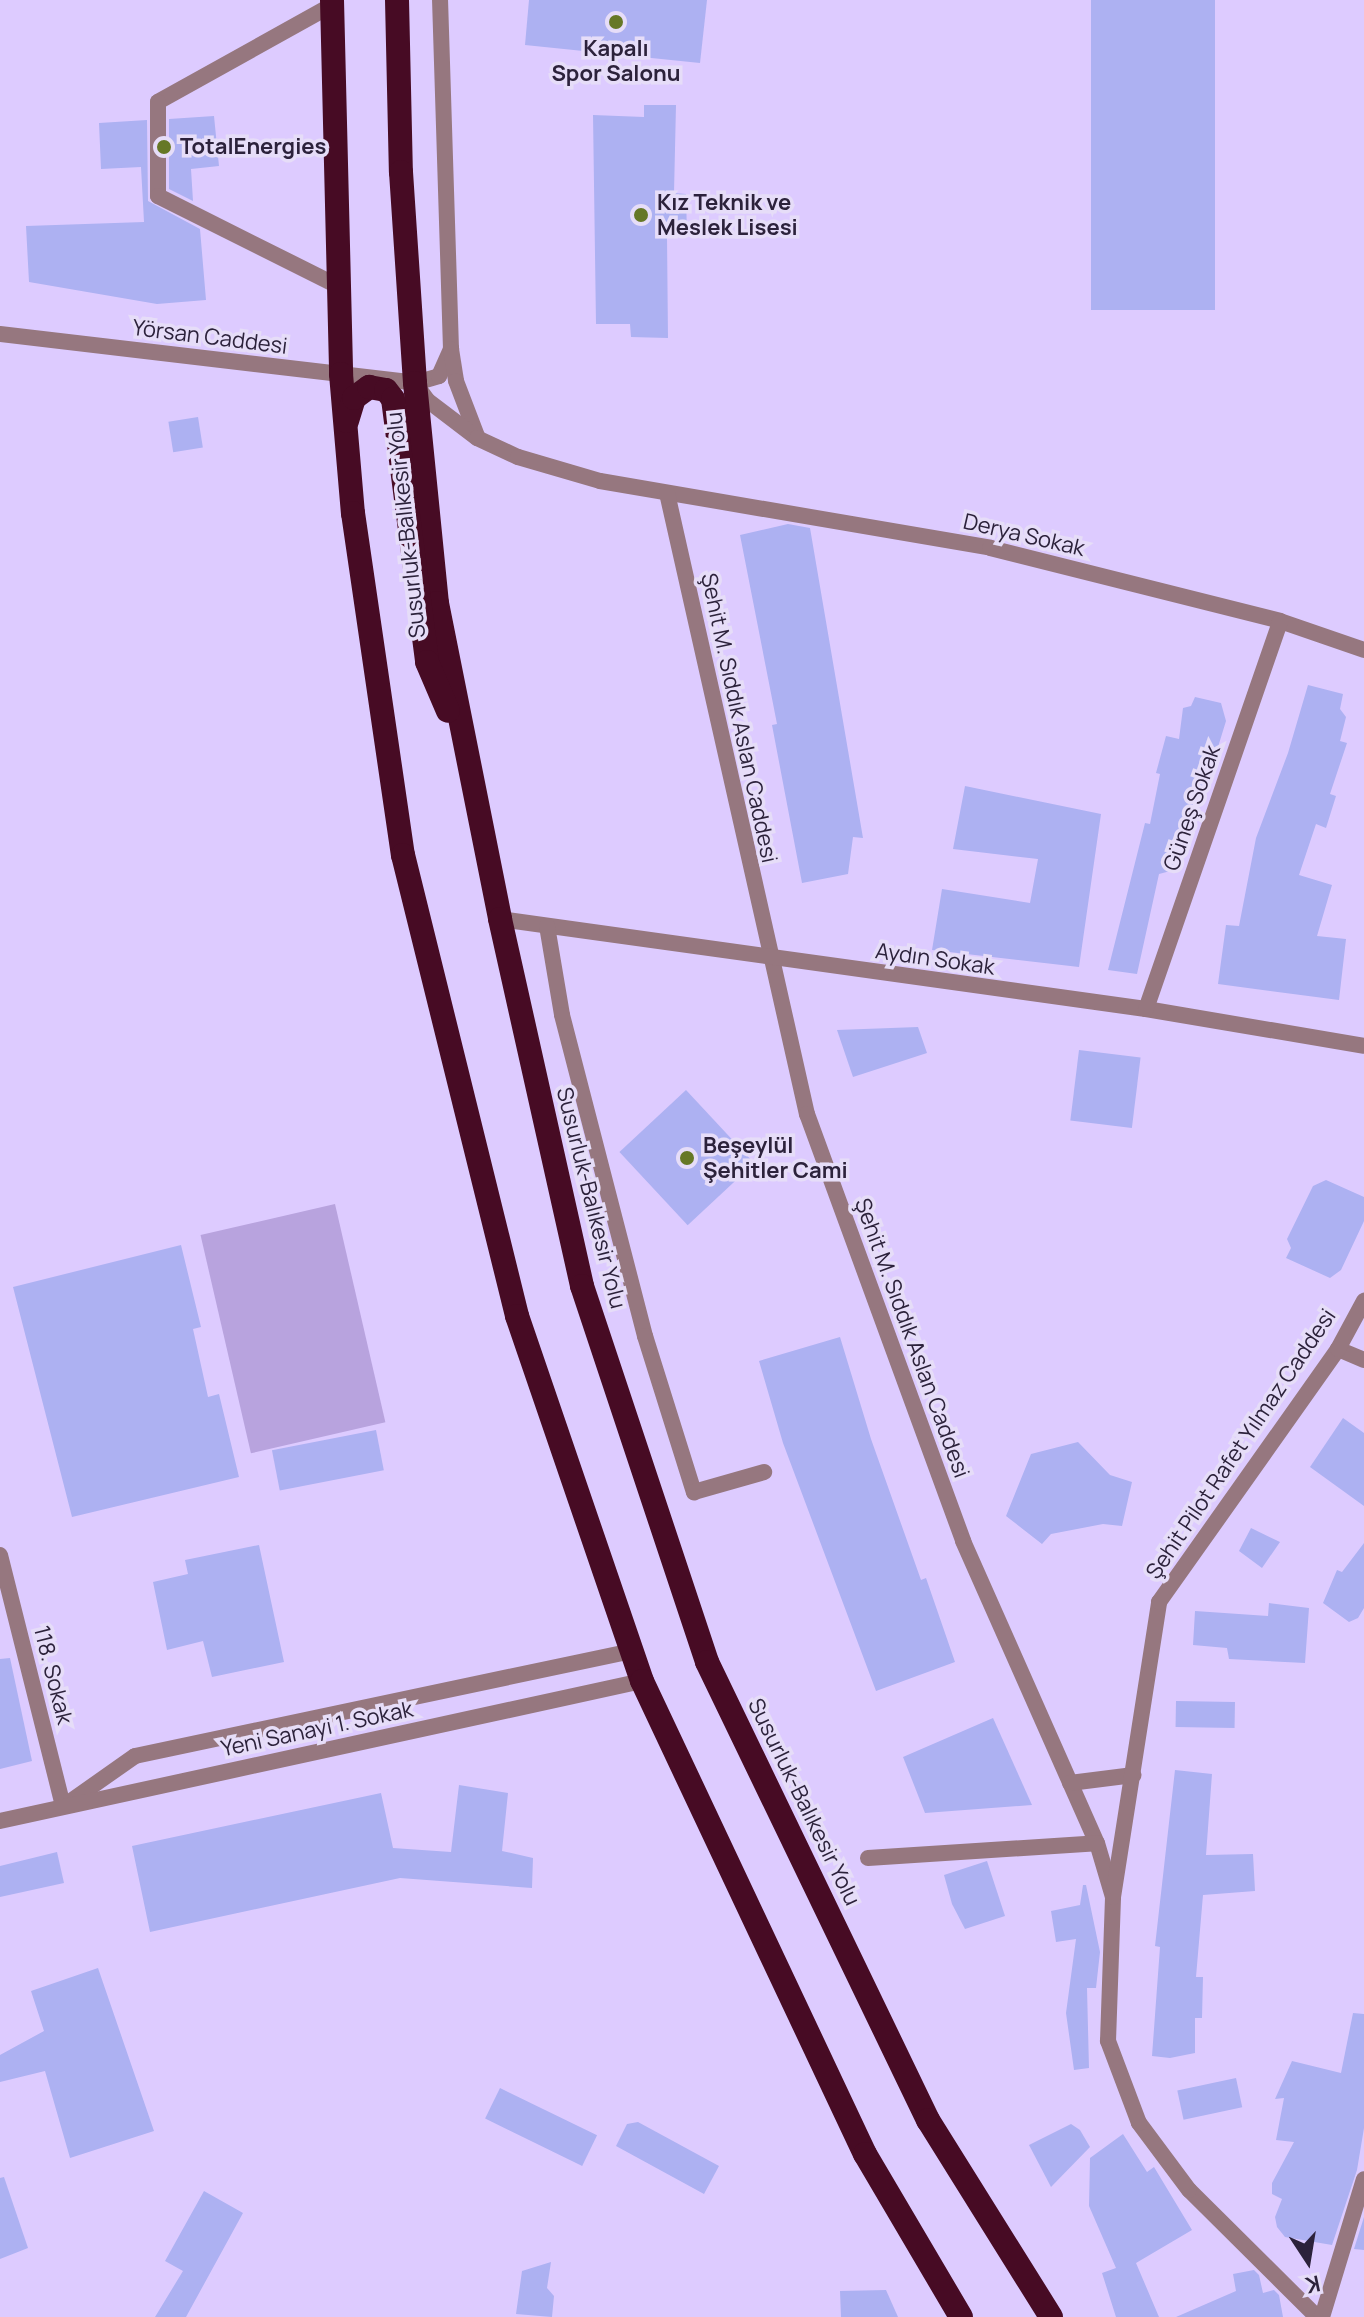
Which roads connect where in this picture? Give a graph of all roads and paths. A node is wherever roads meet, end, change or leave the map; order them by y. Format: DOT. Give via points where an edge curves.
graph roads {
  1 [pos="397,0"];
  2 [pos="440,0"];
  3 [pos="332,2"];
  4 [pos="340,287"];
  5 [pos="0,334"];
  6 [pos="451,349"];
  7 [pos="341,374"];
  8 [pos="415,383"];
  9 [pos="344,433"];
  10 [pos="477,438"];
  11 [pos="667,493"];
  12 [pos="1280,621"];
  13 [pos="1364,650"];
  14 [pos="467,754"];
  15 [pos="500,919"];
  16 [pos="547,926"];
  17 [pos="769,959"];
  18 [pos="1146,1009"];
  19 [pos="1364,1046"];
  20 [pos="1364,1301"];
  21 [pos="1338,1349"];
  22 [pos="1364,1360"];
  23 [pos="764,1472"];
  24 [pos="0,1555"];
  25 [pos="632,1651"];
  26 [pos="642,1681"];
  27 [pos="1133,1775"];
  28 [pos="1070,1783"];
  29 [pos="63,1806"];
  30 [pos="0,1821"];
  31 [pos="1097,1843"];
  32 [pos="868,1858"];
  33 [pos="1113,1897"];
  34 [pos="1364,2179"];
  35 [pos="961,2317"];
  36 [pos="1051,2317"];
  37 [pos="1320,2317"];
  1 -- 8 [label="highway, Susurluk-Balıkesir Yolu" via="401,172"];
  2 -- 6 [label="street"];
  3 -- 4 [label="highway"];
  3 -- 4 [label="street" via="158,102 158,196"];
  4 -- 7 [label="highway"];
  5 -- 7 [label="street, Yörsan Caddesi"];
  6 -- 8 [label="street" via="439,376"];
  6 -- 10 [label="street" via="456,381"];
  7 -- 8 [label="street, Yörsan Caddesi"];
  7 -- 9 [label="highway"];
  8 -- 10 [label="street, Derya Sokak" via="427,400"];
  8 -- 14 [label="highway, Susurluk-Balıkesir Yolu" via="437,603"];
  9 -- 14 [label="highway" via="354,398 376,386 386,390 398,414 427,662"];
  9 -- 25 [label="highway" via="403,855 517,1316"];
  10 -- 11 [label="street, Derya Sokak" via="518,457 600,481"];
  11 -- 12 [label="street, Derya Sokak" via="990,548"];
  11 -- 17 [label="street, Şehit M. Sıddık Aslan Caddesi"];
  12 -- 13 [label="street, Derya Sokak"];
  12 -- 18 [label="street, Güneş Sokak"];
  14 -- 15 [label="highway, Susurluk-Balıkesir Yolu"];
  15 -- 16 [label="street, Aydın Sokak"];
  15 -- 36 [label="highway, Susurluk-Balıkesir Yolu" via="582,1286 707,1662 928,2120"];
  16 -- 17 [label="street, Aydın Sokak"];
  16 -- 23 [label="street" via="562,1015 641,1322 694,1492"];
  17 -- 18 [label="street, Aydın Sokak"];
  17 -- 28 [label="street, Şehit M. Sıddık Aslan Caddesi" via="812,1129 963,1541"];
  18 -- 19 [label="street, Aydın Sokak"];
  20 -- 21 [label="street, Şehit Pilot Rafet Yılmaz Caddesi"];
  21 -- 22 [label="street"];
  21 -- 27 [label="street, Şehit Pilot Rafet Yılmaz Caddesi" via="1159,1602"];
  24 -- 29 [label="street, 118. Sokak"];
  25 -- 26 [label="highway"];
  25 -- 29 [label="street" via="135,1756"];
  26 -- 29 [label="street, Yeni Sanayi 1. Sokak"];
  26 -- 35 [label="highway" via="865,2154"];
  27 -- 28 [label="street"];
  27 -- 33 [label="street, Şehit Pilot Rafet Yılmaz Caddesi"];
  28 -- 31 [label="street, Şehit M. Sıddık Aslan Caddesi"];
  29 -- 30 [label="street, Yeni Sanayi 1. Sokak"];
  31 -- 32 [label="street"];
  31 -- 33 [label="street, Şehit M. Sıddık Aslan Caddesi"];
  33 -- 37 [label="street" via="1108,2041 1139,2123 1189,2190"];
  34 -- 37 [label="street"];
}
